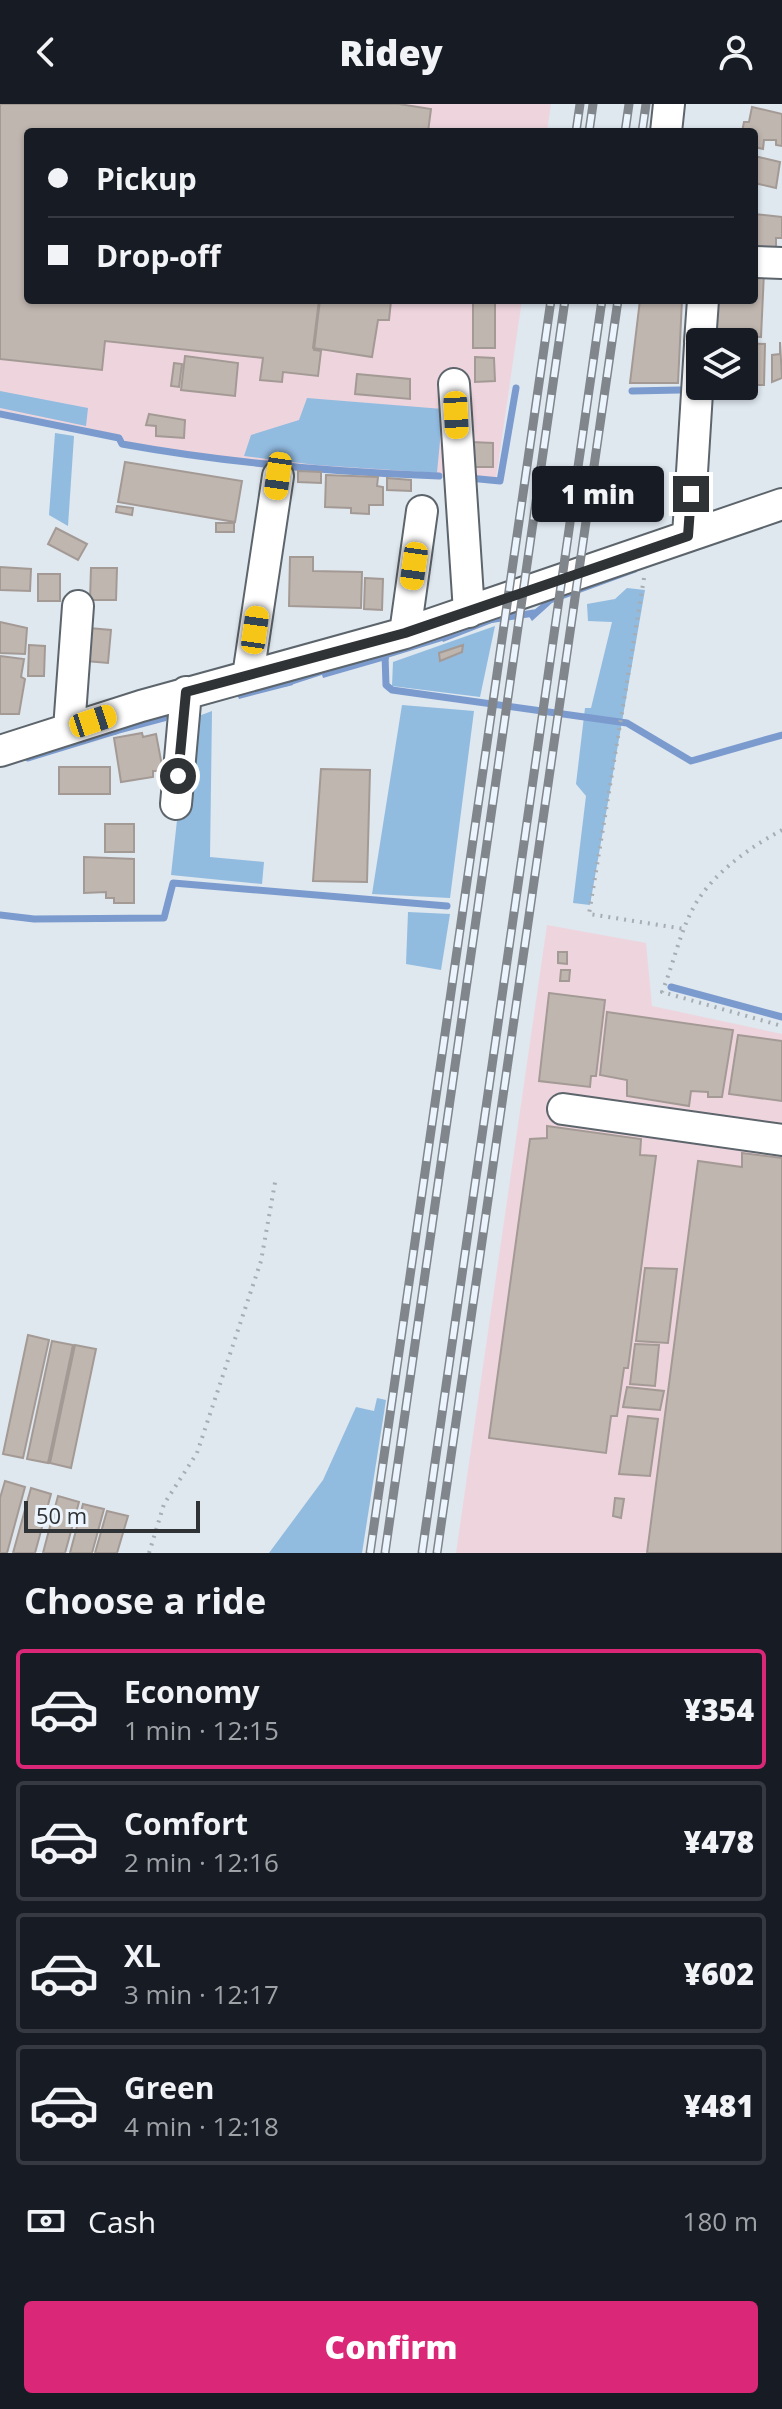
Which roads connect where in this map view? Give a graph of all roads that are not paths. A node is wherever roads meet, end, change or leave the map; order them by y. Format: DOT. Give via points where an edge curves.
graph roads {
  1 [pos="669,104"];
  2 [pos="666,128"];
  3 [pos="758,262"];
  4 [pos="782,263"];
  5 [pos="703,304"];
  6 [pos="701,328"];
  7 [pos="454,384"];
  8 [pos="696,400"];
  9 [pos="278,476"];
  10 [pos="782,504"];
  11 [pos="422,511"];
  12 [pos="688,536"];
  13 [pos="78,606"];
  14 [pos="469,612"];
  15 [pos="405,633"];
  16 [pos="248,676"];
  17 [pos="186,692"];
  18 [pos="69,729"];
  19 [pos="0,751"];
  20 [pos="176,804"];
  21 [pos="563,1109"];
  22 [pos="782,1140"];
  1 -- 2 [label="street"];
  3 -- 4 [label="street"];
  5 -- 6 [label="street"];
  7 -- 14 [label="street"];
  8 -- 12 [label="street"];
  9 -- 16 [label="street"];
  10 -- 12 [label="street"];
  11 -- 15 [label="street"];
  12 -- 14 [label="street"];
  13 -- 18 [label="street"];
  14 -- 15 [label="street"];
  15 -- 16 [label="street"];
  16 -- 17 [label="street"];
  17 -- 18 [label="street"];
  17 -- 20 [label="street"];
  18 -- 19 [label="street"];
  21 -- 22 [label="street"];
}
